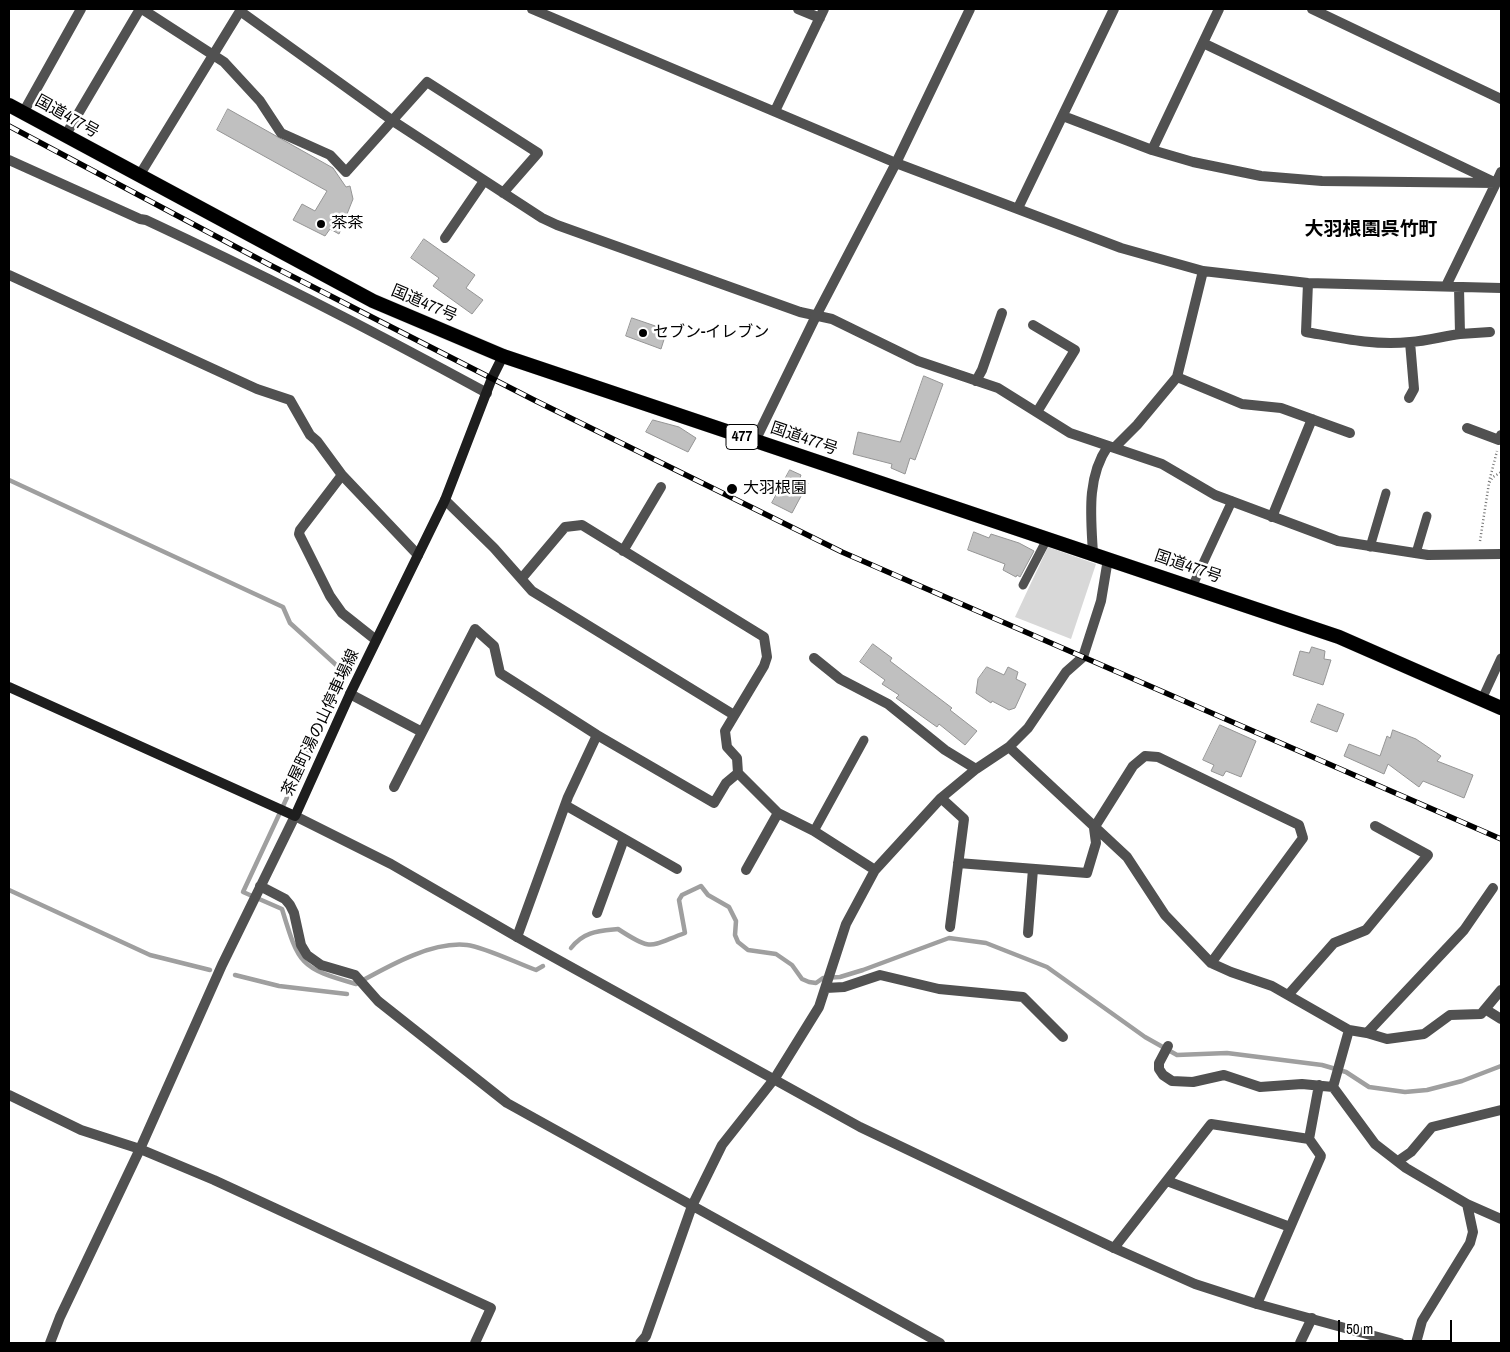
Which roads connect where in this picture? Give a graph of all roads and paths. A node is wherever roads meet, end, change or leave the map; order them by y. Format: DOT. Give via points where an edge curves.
graph roads {
  1 [pos="141,9"];
  2 [pos="532,9"];
  3 [pos="798,9"];
  4 [pos="970,9"];
  5 [pos="1114,9"];
  6 [pos="1219,9"];
  7 [pos="1312,9"];
  8 [pos="77,10"];
  9 [pos="238,10"];
  10 [pos="822,13"];
  11 [pos="1203,43"];
  12 [pos="213,53"];
  13 [pos="1501,99"];
  14 [pos="9,105"];
  15 [pos="775,111"];
  16 [pos="23,113"];
  17 [pos="1063,116"];
  18 [pos="393,121"];
  19 [pos="65,136"];
  20 [pos="1152,150"];
  21 [pos="9,160"];
  22 [pos="896,163"];
  23 [pos="1501,172"];
  24 [pos="139,176"];
  25 [pos="484,181"];
  26 [pos="1496,183"];
  27 [pos="503,193"];
  28 [pos="1018,208"];
  29 [pos="445,238"];
  30 [pos="1203,271"];
  31 [pos="9,275"];
  32 [pos="1308,283"];
  33 [pos="1446,286"];
  34 [pos="1459,287"];
  35 [pos="1501,288"];
  36 [pos="1002,313"];
  37 [pos="816,316"];
  38 [pos="1033,326"];
  39 [pos="1490,332"];
  40 [pos="1460,334"];
  41 [pos="1410,342"];
  42 [pos="503,356"];
  43 [pos="1177,377"];
  44 [pos="976,381"];
  45 [pos="487,393"];
  46 [pos="1409,398"];
  47 [pos="1037,412"];
  48 [pos="1312,419"];
  49 [pos="1467,428"];
  50 [pos="1350,433"];
  51 [pos="1500,437"];
  52 [pos="755,441"];
  53 [pos="1111,447"];
  54 [pos="1501,472"];
  55 [pos="342,475"];
  56 [pos="1489,483"];
  57 [pos="661,487"];
  58 [pos="1386,493"];
  59 [pos="445,500"];
  60 [pos="1232,501"];
  61 [pos="1427,516"];
  62 [pos="1272,517"];
  63 [pos="1047,539"];
  64 [pos="1370,547"];
  65 [pos="623,551"];
  66 [pos="1416,553"];
  67 [pos="1092,554"];
  68 [pos="1481,554"];
  69 [pos="1501,554"];
  70 [pos="418,555"];
  71 [pos="1108,559"];
  72 [pos="522,578"];
  73 [pos="1023,585"];
  74 [pos="1192,587"];
  75 [pos="376,640"];
  76 [pos="814,658"];
  77 [pos="1501,658"];
  78 [pos="9,687"];
  79 [pos="350,694"];
  80 [pos="1482,699"];
  81 [pos="1501,708"];
  82 [pos="734,715"];
  83 [pos="422,732"];
  84 [pos="597,735"];
  85 [pos="864,740"];
  86 [pos="1009,748"];
  87 [pos="976,769"];
  88 [pos="738,774"];
  89 [pos="394,787"];
  90 [pos="941,798"];
  91 [pos="565,804"];
  92 [pos="778,812"];
  93 [pos="293,815"];
  94 [pos="1375,826"];
  95 [pos="1094,828"];
  96 [pos="814,831"];
  97 [pos="624,838"];
  98 [pos="958,864"];
  99 [pos="677,869"];
  100 [pos="1033,869"];
  101 [pos="746,870"];
  102 [pos="876,870"];
  103 [pos="260,887"];
  104 [pos="1492,888"];
  105 [pos="596,913"];
  106 [pos="950,927"];
  107 [pos="1028,933"];
  108 [pos="516,937"];
  109 [pos="1211,963"];
  110 [pos="827,986"];
  111 [pos="1501,990"];
  112 [pos="1289,994"];
  113 [pos="1485,1009"];
  114 [pos="1501,1019"];
  115 [pos="1348,1030"];
  116 [pos="1367,1033"];
  117 [pos="1064,1037"];
  118 [pos="1168,1046"];
  119 [pos="775,1078"];
  120 [pos="1335,1083"];
  121 [pos="1319,1085"];
  122 [pos="9,1095"];
  123 [pos="1501,1110"];
  124 [pos="1308,1139"];
  125 [pos="140,1149"];
  126 [pos="1398,1161"];
  127 [pos="1167,1181"];
  128 [pos="1467,1204"];
  129 [pos="692,1206"];
  130 [pos="1501,1219"];
  131 [pos="1290,1227"];
  132 [pos="1114,1248"];
  133 [pos="1257,1304"];
  134 [pos="1312,1318"];
  135 [pos="50,1343"];
  136 [pos="475,1343"];
  137 [pos="640,1343"];
  138 [pos="940,1343"];
  139 [pos="1300,1343"];
  140 [pos="1400,1343"];
  141 [pos="1416,1343"];
  1 -- 12 [label="street"];
  1 -- 19 [label="street"];
  2 -- 15 [label="street"];
  3 -- 10 [label="street"];
  4 -- 22 [label="street"];
  5 -- 17 [label="street"];
  6 -- 11 [label="street"];
  7 -- 13 [label="street"];
  8 -- 16 [label="street"];
  9 -- 12 [label="street"];
  9 -- 18 [label="street"];
  10 -- 15 [label="street"];
  11 -- 20 [label="street"];
  11 -- 26 [label="street"];
  12 -- 18 [label="street" via="260,101 281,132 330,155 346,172"];
  12 -- 24 [label="street"];
  14 -- 16 [label="highway, 国道477号 / 477"];
  15 -- 22 [label="street"];
  16 -- 19 [label="highway, 国道477号 / 477"];
  17 -- 20 [label="street"];
  17 -- 28 [label="street"];
  18 -- 25 [label="street"];
  18 -- 27 [label="street" via="427,82 538,154"];
  19 -- 24 [label="highway, 国道477号 / 477"];
  20 -- 26 [label="street" via="1261,176 1322,181"];
  21 -- 45 [label="street" via="251,269"];
  22 -- 28 [label="street"];
  22 -- 37 [label="street"];
  23 -- 26 [label="street"];
  24 -- 42 [label="highway, 国道477号 / 477" via="373,300"];
  25 -- 27 [label="street"];
  25 -- 29 [label="street"];
  26 -- 33 [label="street"];
  27 -- 37 [label="street" via="557,225"];
  28 -- 30 [label="street" via="1121,248"];
  30 -- 32 [label="street"];
  30 -- 43 [label="street"];
  31 -- 55 [label="street" via="257,389 290,400 310,435"];
  32 -- 33 [label="street"];
  32 -- 41 [label="street" via="1306,332 1358,341"];
  33 -- 34 [label="street"];
  34 -- 35 [label="street"];
  34 -- 40 [label="street"];
  36 -- 44 [label="street"];
  37 -- 44 [label="street" via="832,319 911,358"];
  37 -- 52 [label="street"];
  38 -- 47 [label="street" via="1075,350"];
  39 -- 40 [label="street"];
  40 -- 41 [label="street"];
  41 -- 46 [label="street" via="1414,390"];
  42 -- 45 [label="main road, 茶屋町湯の山停車場線"];
  42 -- 52 [label="highway, 国道477号 / 477"];
  43 -- 48 [label="street" via="1251,407 1280,408"];
  43 -- 53 [label="street" via="1137,425"];
  44 -- 47 [label="street" via="998,388"];
  45 -- 59 [label="main road, 茶屋町湯の山停車場線"];
  47 -- 53 [label="street" via="1070,433"];
  48 -- 50 [label="street"];
  48 -- 62 [label="street"];
  49 -- 51 [label="street"];
  51 -- 56 [label="path"];
  52 -- 63 [label="highway, 国道477号 / 477"];
  53 -- 60 [label="street" via="1162,464"];
  53 -- 67 [label="street" via="1094,472"];
  54 -- 56 [label="path"];
  55 -- 70 [label="street"];
  55 -- 75 [label="street" via="299,534 342,613"];
  56 -- 68 [label="path" via="1480,540"];
  57 -- 65 [label="street"];
  58 -- 64 [label="lane"];
  59 -- 70 [label="main road, 茶屋町湯の山停車場線"];
  59 -- 72 [label="street"];
  60 -- 62 [label="street"];
  60 -- 74 [label="lane"];
  61 -- 66 [label="lane"];
  62 -- 64 [label="street" via="1338,541"];
  63 -- 67 [label="highway, 国道477号 / 477"];
  63 -- 73 [label="lane"];
  64 -- 66 [label="street"];
  65 -- 72 [label="street" via="582,525 565,527"];
  65 -- 82 [label="street" via="764,637 767,657 764,666"];
  66 -- 68 [label="street"];
  67 -- 71 [label="highway, 国道477号 / 477"];
  68 -- 69 [label="street"];
  70 -- 75 [label="main road, 茶屋町湯の山停車場線"];
  71 -- 74 [label="highway, 国道477号 / 477"];
  71 -- 86 [label="street" via="1101,601 1083,657 1066,672 1028,728"];
  72 -- 82 [label="street" via="532,591"];
  74 -- 80 [label="highway, 国道477号 / 477" via="1340,637"];
  75 -- 79 [label="main road, 茶屋町湯の山停車場線"];
  76 -- 87 [label="street" via="840,679 888,704 945,750"];
  77 -- 80 [label="lane"];
  78 -- 93 [label="main road, 茶屋町湯の山停車場線"];
  79 -- 83 [label="street"];
  79 -- 93 [label="main road, 茶屋町湯の山停車場線"];
  80 -- 81 [label="highway, 国道477号 / 477"];
  82 -- 88 [label="street" via="725,731 727,747 736,758"];
  83 -- 84 [label="street" via="475,628 494,646 500,673"];
  83 -- 89 [label="street"];
  84 -- 88 [label="street" via="714,803 726,783"];
  84 -- 91 [label="street"];
  85 -- 96 [label="lane"];
  86 -- 87 [label="street"];
  86 -- 95 [label="street"];
  87 -- 90 [label="street"];
  88 -- 92 [label="street"];
  90 -- 98 [label="street" via="964,819"];
  90 -- 102 [label="street"];
  91 -- 97 [label="street"];
  91 -- 108 [label="street"];
  92 -- 96 [label="street"];
  92 -- 101 [label="street"];
  93 -- 103 [label="street"];
  93 -- 108 [label="street" via="391,864"];
  94 -- 112 [label="street" via="1428,855 1366,930 1334,943"];
  95 -- 100 [label="street" via="1096,843 1087,873"];
  95 -- 109 [label="street" via="1127,857 1170,922"];
  95 -- 109 [label="street" via="1132,766 1145,756 1175,764 1298,825 1303,838"];
  96 -- 102 [label="street"];
  97 -- 99 [label="street"];
  97 -- 105 [label="street"];
  98 -- 100 [label="street"];
  98 -- 106 [label="street"];
  100 -- 107 [label="street"];
  102 -- 110 [label="street" via="846,924"];
  103 -- 125 [label="street"];
  103 -- 129 [label="street" via="285,899 290,905 307,955 321,965 355,975 378,1001 507,1103"];
  104 -- 116 [label="street" via="1464,930"];
  108 -- 119 [label="street"];
  109 -- 112 [label="street"];
  110 -- 117 [label="street" via="844,987 880,975 939,989 1023,997"];
  110 -- 119 [label="street" via="819,1007"];
  111 -- 113 [label="street"];
  112 -- 115 [label="street"];
  113 -- 114 [label="street"];
  113 -- 116 [label="street" via="1481,1014 1450,1015 1424,1034 1387,1040"];
  115 -- 116 [label="street"];
  115 -- 120 [label="street"];
  118 -- 121 [label="street" via="1160,1069 1172,1081 1194,1082 1224,1075 1260,1087"];
  119 -- 129 [label="street" via="722,1145"];
  119 -- 132 [label="street" via="860,1127"];
  120 -- 121 [label="street"];
  120 -- 126 [label="street" via="1375,1144"];
  121 -- 124 [label="street"];
  122 -- 125 [label="street" via="81,1130"];
  123 -- 126 [label="street" via="1432,1127 1411,1152"];
  124 -- 127 [label="street" via="1211,1124"];
  124 -- 131 [label="street" via="1321,1156"];
  125 -- 135 [label="street"];
  125 -- 136 [label="street" via="491,1308"];
  126 -- 128 [label="street"];
  127 -- 131 [label="street"];
  127 -- 132 [label="street"];
  128 -- 130 [label="street"];
  128 -- 141 [label="street" via="1473,1232 1470,1242 1422,1321"];
  129 -- 137 [label="street" via="646,1336"];
  129 -- 138 [label="street"];
  131 -- 133 [label="street"];
  132 -- 133 [label="street" via="1196,1284"];
  133 -- 134 [label="street"];
  134 -- 139 [label="street"];
  134 -- 140 [label="street"];
}
